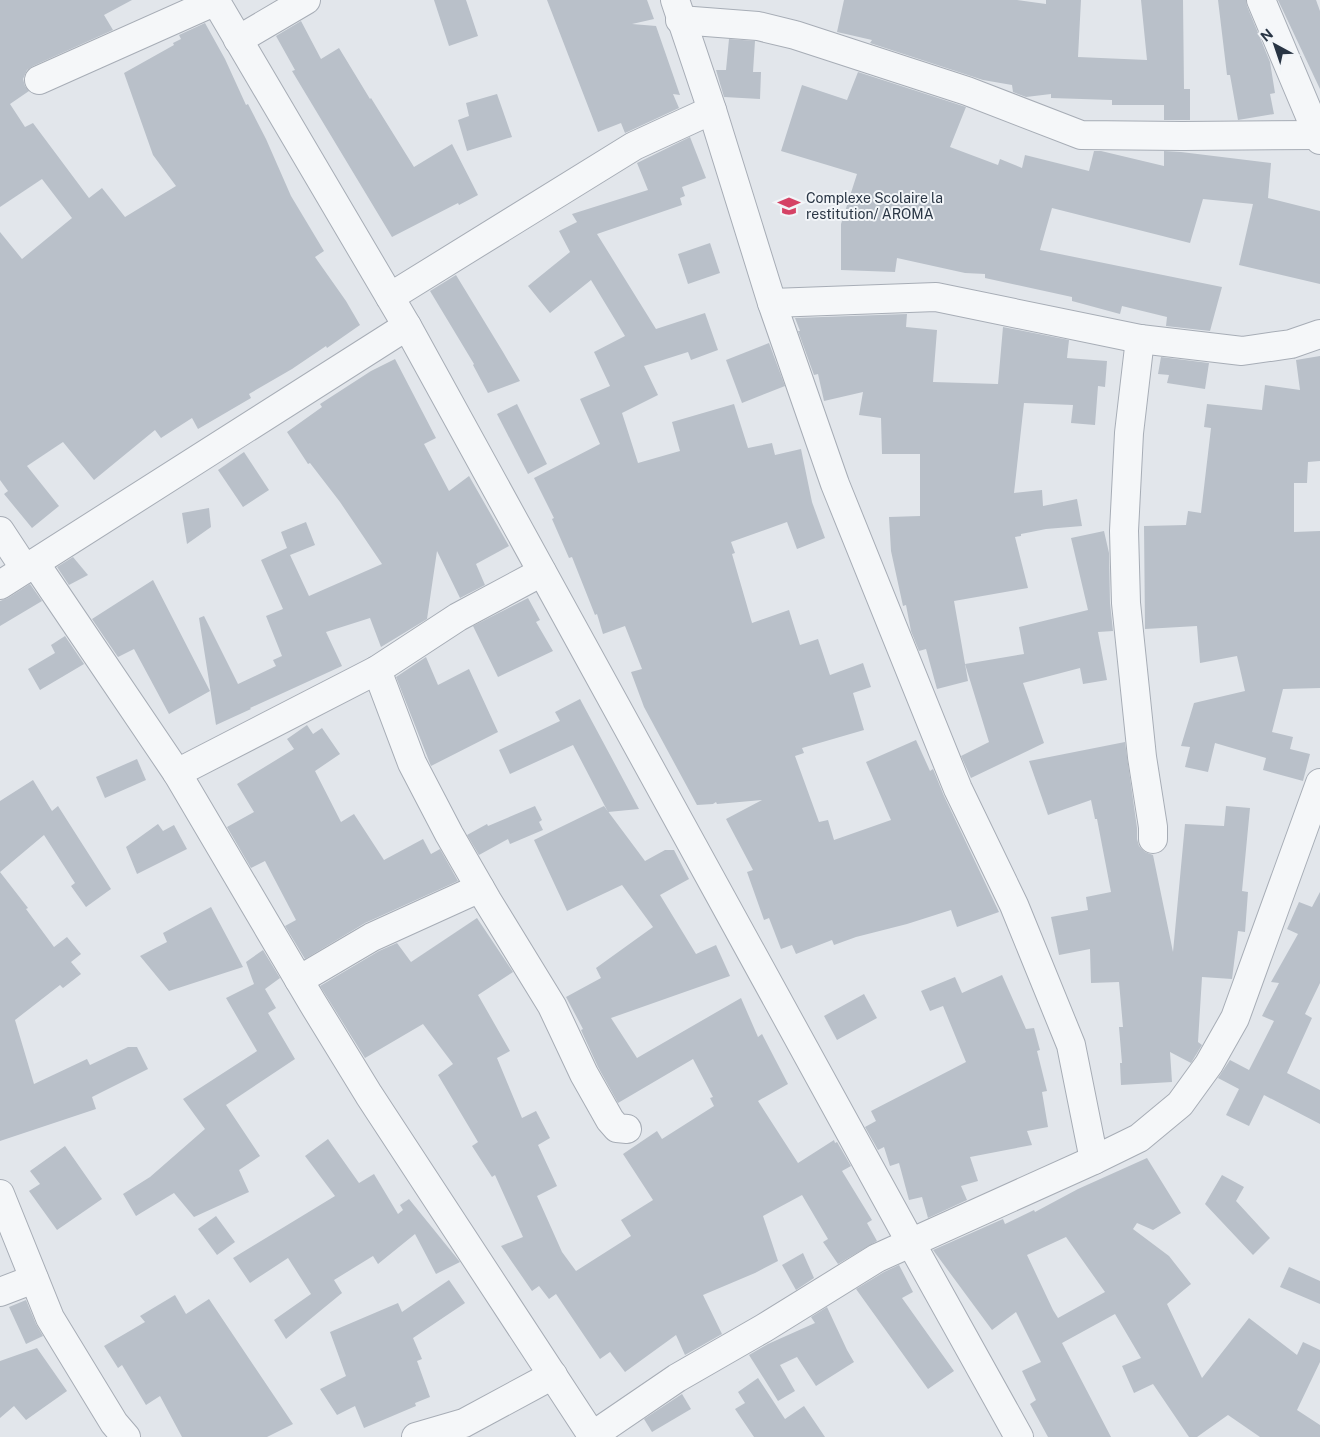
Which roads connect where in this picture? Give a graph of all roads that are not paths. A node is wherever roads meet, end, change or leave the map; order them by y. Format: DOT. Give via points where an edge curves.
graph roads {
  1 [pos="306,0"];
  2 [pos="1261,0"];
  3 [pos="216,1"];
  4 [pos="677,10"];
  5 [pos="238,40"];
  6 [pos="38,80"];
  7 [pos="712,110"];
  8 [pos="1318,137"];
  9 [pos="390,297"];
  10 [pos="772,302"];
  11 [pos="407,326"];
  12 [pos="1320,334"];
  13 [pos="1140,339"];
  14 [pos="0,531"];
  15 [pos="30,566"];
  16 [pos="542,572"];
  17 [pos="0,585"];
  18 [pos="376,670"];
  19 [pos="177,773"];
  20 [pos="1320,783"];
  21 [pos="1153,839"];
  22 [pos="480,888"];
  23 [pos="299,980"];
  24 [pos="627,1130"];
  25 [pos="1094,1160"];
  26 [pos="0,1194"];
  27 [pos="910,1243"];
  28 [pos="34,1279"];
  29 [pos="0,1292"];
  30 [pos="552,1375"];
  31 [pos="593,1436"];
  32 [pos="126,1437"];
  33 [pos="416,1437"];
  34 [pos="1019,1437"];
  1 -- 5 [label="street"];
  2 -- 8 [label="street"];
  3 -- 5 [label="street"];
  3 -- 6 [label="street"];
  4 -- 7 [label="street"];
  4 -- 8 [label="street" via="795,35 967,92 1082,135"];
  5 -- 9 [label="street"];
  7 -- 9 [label="street" via="634,146"];
  7 -- 10 [label="street"];
  9 -- 11 [label="street"];
  10 -- 13 [label="street" via="936,297"];
  10 -- 25 [label="street" via="857,539 958,790 1014,905 1071,1046"];
  11 -- 15 [label="street"];
  11 -- 16 [label="street"];
  12 -- 13 [label="street" via="1291,344 1242,351"];
  13 -- 21 [label="street" via="1129,433 1125,576"];
  14 -- 15 [label="street"];
  15 -- 17 [label="street"];
  15 -- 19 [label="street"];
  16 -- 18 [label="street" via="458,617"];
  16 -- 27 [label="street"];
  18 -- 19 [label="street"];
  18 -- 22 [label="street" via="412,763"];
  19 -- 23 [label="street"];
  20 -- 25 [label="street" via="1235,1018 1209,1064 1180,1104 1139,1138"];
  22 -- 23 [label="street" via="372,937"];
  22 -- 24 [label="street" via="552,1006 610,1120 617,1128"];
  23 -- 30 [label="street" via="369,1095"];
  25 -- 27 [label="street"];
  26 -- 28 [label="street"];
  27 -- 31 [label="street" via="878,1258 677,1378"];
  27 -- 34 [label="street"];
  28 -- 29 [label="street"];
  28 -- 32 [label="street" via="50,1318 114,1423"];
  30 -- 31 [label="street"];
  30 -- 33 [label="street" via="464,1422"];
}
